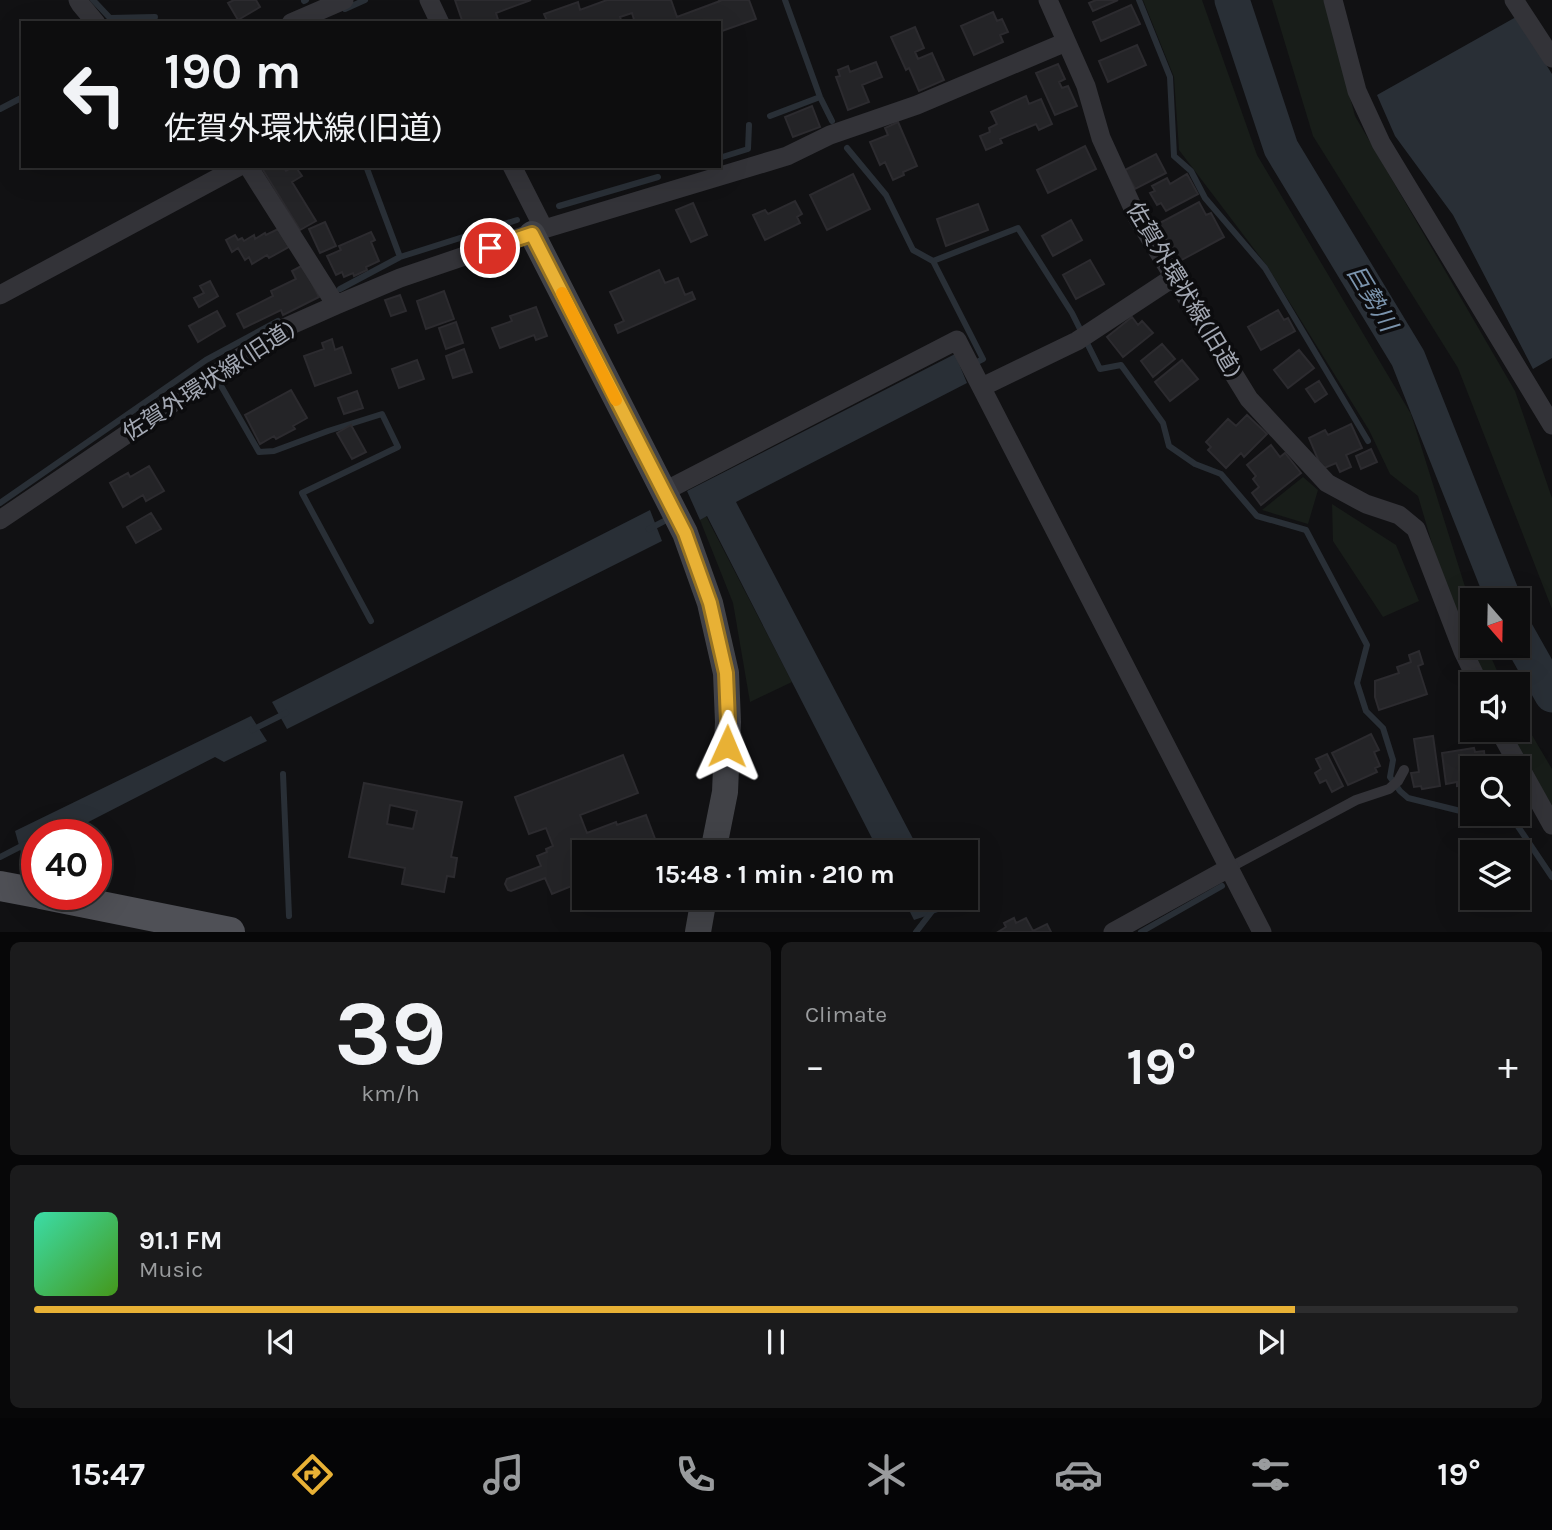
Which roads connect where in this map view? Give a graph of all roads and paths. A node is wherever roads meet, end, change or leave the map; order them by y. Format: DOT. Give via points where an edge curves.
graph roads {
  1 [pos="78,0"];
  2 [pos="344,0"];
  3 [pos="429,0"];
  4 [pos="1048,0"];
  5 [pos="1333,0"];
  6 [pos="1514,0"];
  7 [pos="94,21"];
  8 [pos="296,21"];
  9 [pos="439,21"];
  10 [pos="1066,42"];
  11 [pos="1552,58"];
  12 [pos="236,168"];
  13 [pos="249,168"];
  14 [pos="513,168"];
  15 [pos="538,232"];
  16 [pos="1174,277"];
  17 [pos="0,295"];
  18 [pos="336,305"];
  19 [pos="974,372"];
  20 [pos="1552,425"];
  21 [pos="663,492"];
  22 [pos="0,520"];
  23 [pos="1473,672"];
  24 [pos="1506,742"];
  25 [pos="1404,770"];
  26 [pos="1552,825"];
  27 [pos="715,840"];
  28 [pos="1229,868"];
  29 [pos="0,886"];
  30 [pos="21,890"];
  31 [pos="112,909"];
  32 [pos="702,910"];
  33 [pos="230,932"];
  34 [pos="698,932"];
  35 [pos="1113,932"];
  36 [pos="1262,932"];
  1 -- 7 [label="street"];
  2 -- 8 [label="street"];
  3 -- 9 [label="street"];
  4 -- 10 [label="street"];
  5 -- 20 [label="street" via="1357,91 1381,143"];
  6 -- 11 [label="street"];
  10 -- 15 [label="street, 佐賀外環状線(旧道)" via="787,156"];
  10 -- 16 [label="street, 佐賀外環状線(旧道)" via="1086,86 1101,138 1137,217"];
  12 -- 17 [label="street"];
  13 -- 18 [label="street"];
  14 -- 15 [label="street"];
  15 -- 18 [label="street, 佐賀外環状線(旧道)" via="400,278"];
  15 -- 21 [label="street"];
  16 -- 19 [label="street" via="1084,337"];
  16 -- 23 [label="street, 佐賀外環状線(旧道)" via="1250,399 1327,483 1399,515 1416,529"];
  18 -- 22 [label="street, 佐賀外環状線(旧道)" via="282,329"];
  19 -- 21 [label="street" via="957,340"];
  19 -- 28 [label="street"];
  21 -- 27 [label="street" via="685,533 710,603 726,673 725,792"];
  24 -- 26 [label="street"];
  25 -- 28 [label="lane" via="1389,789 1356,800"];
  28 -- 35 [label="street"];
  28 -- 36 [label="street"];
  29 -- 30 [label="main road"];
  31 -- 33 [label="main road"];
  32 -- 34 [label="street"];
}
